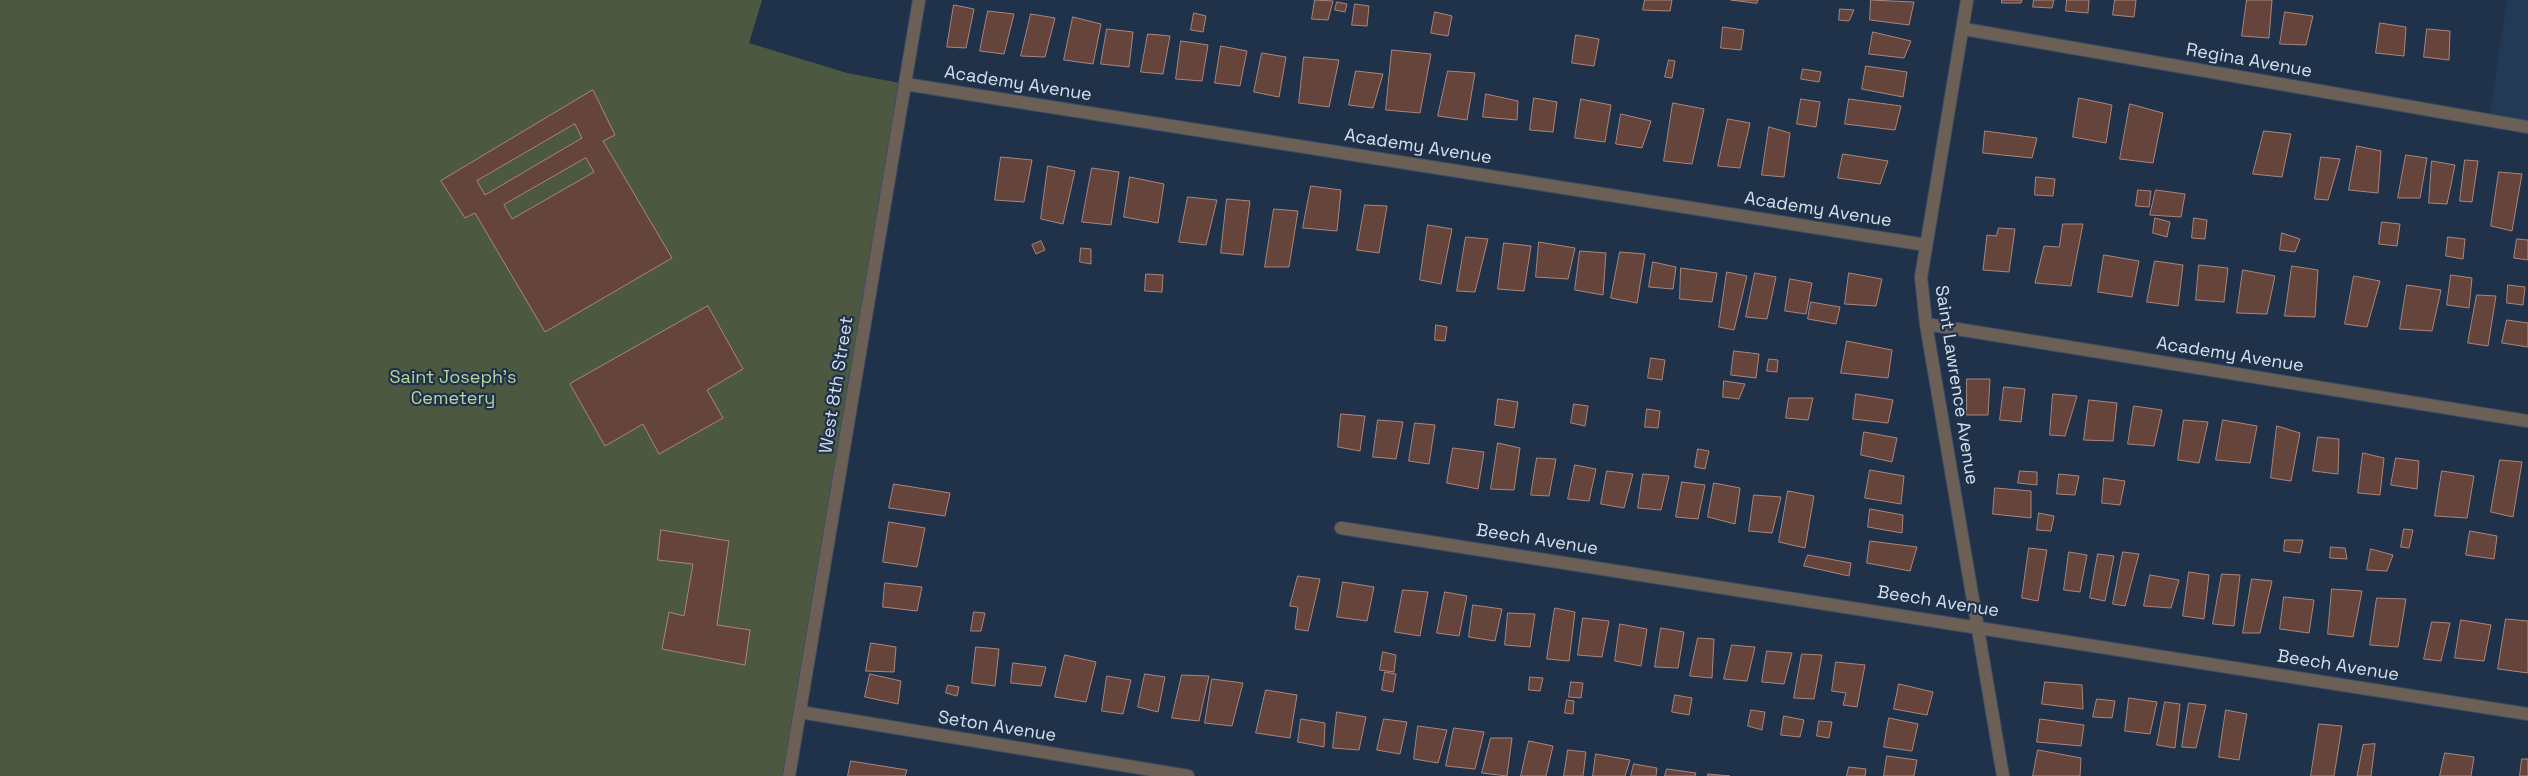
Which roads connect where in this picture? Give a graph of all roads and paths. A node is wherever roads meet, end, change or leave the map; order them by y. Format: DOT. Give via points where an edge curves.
graph roads {
  1 [pos="919,0"];
  2 [pos="1967,0"];
  3 [pos="1964,29"];
  4 [pos="905,84"];
  5 [pos="2528,127"];
  6 [pos="1926,245"];
  7 [pos="1926,324"];
  8 [pos="2528,421"];
  9 [pos="1341,528"];
  10 [pos="1977,626"];
  11 [pos="800,712"];
  12 [pos="2528,714"];
  13 [pos="789,776"];
  14 [pos="1188,776"];
  15 [pos="2003,776"];
  1 -- 4 [label="street, West 8th Street"];
  2 -- 3 [label="street, Saint Lawrence Avenue"];
  3 -- 5 [label="street, Regina Avenue"];
  3 -- 6 [label="street, Saint Lawrence Avenue"];
  4 -- 6 [label="street, Academy Avenue"];
  4 -- 11 [label="street, West 8th Street"];
  6 -- 7 [label="street, Saint Lawrence Avenue" via="1921,276"];
  7 -- 8 [label="street, Academy Avenue"];
  7 -- 10 [label="street, Saint Lawrence Avenue"];
  9 -- 10 [label="street, Beech Avenue"];
  10 -- 12 [label="street, Beech Avenue"];
  10 -- 15 [label="street, Saint Lawrence Avenue"];
  11 -- 13 [label="street, West 8th Street"];
  11 -- 14 [label="street, Seton Avenue"];
}
